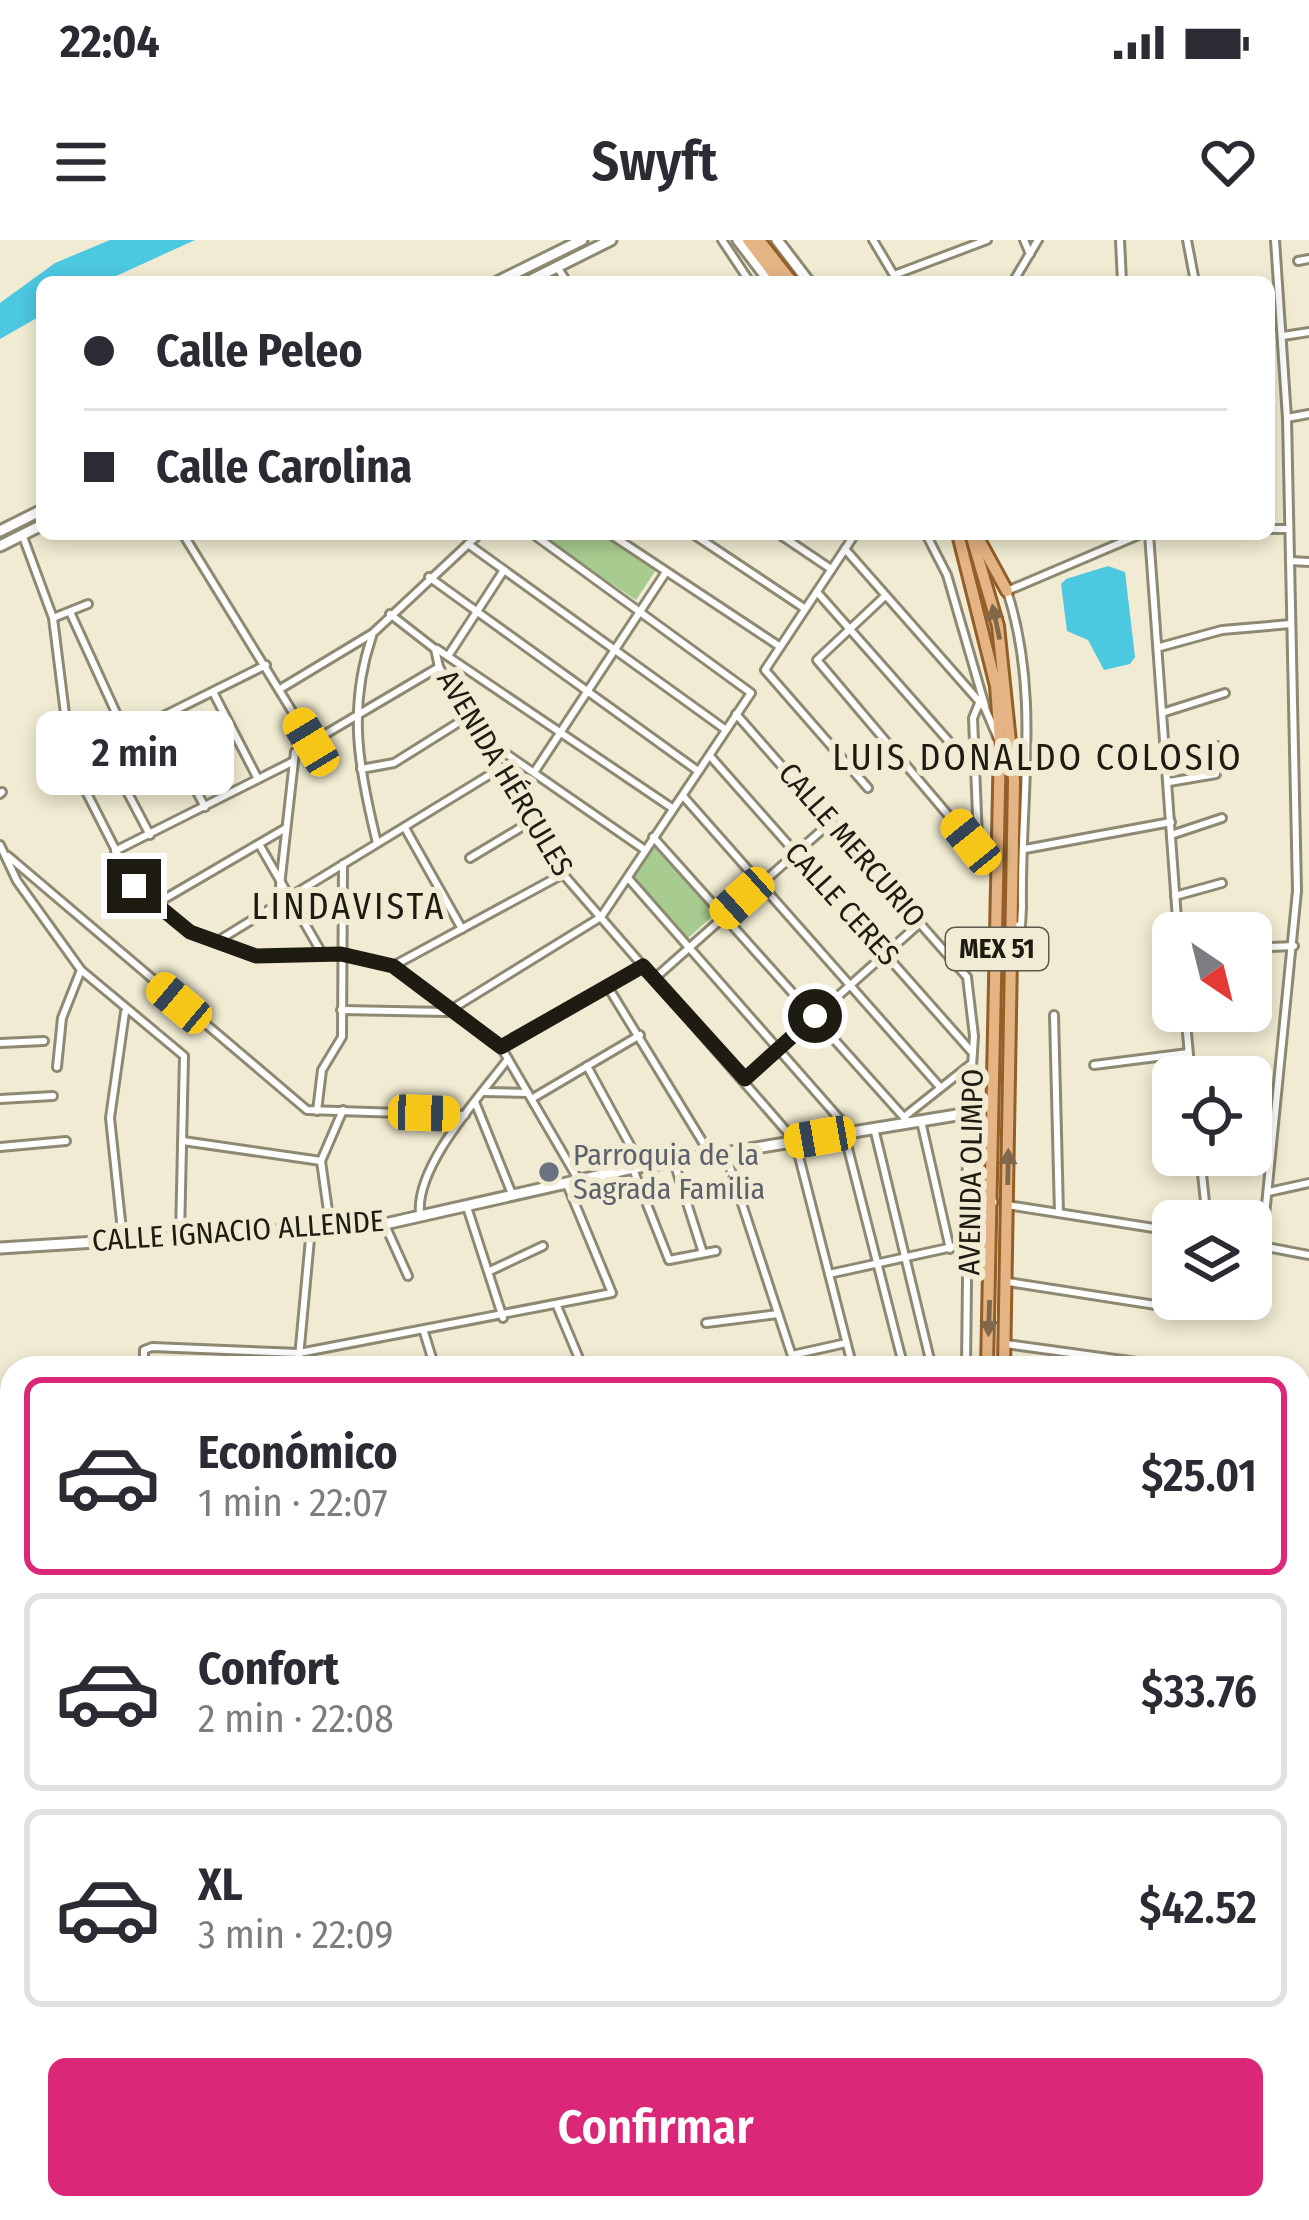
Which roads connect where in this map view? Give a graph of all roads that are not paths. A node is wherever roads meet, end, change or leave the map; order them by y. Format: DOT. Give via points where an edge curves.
graph roads {
  1 [pos="582,240"];
  2 [pos="611,240"];
  3 [pos="722,240"];
  4 [pos="738,240"];
  5 [pos="748,240"];
  6 [pos="759,240"];
  7 [pos="777,240"];
  8 [pos="873,240"];
  9 [pos="987,240"];
  10 [pos="1024,240"];
  11 [pos="1039,240"];
  12 [pos="1120,240"];
  13 [pos="1187,240"];
  14 [pos="1275,240"];
  15 [pos="1030,254"];
  16 [pos="1309,259"];
  17 [pos="1298,262"];
  18 [pos="557,267"];
  19 [pos="509,276"];
  20 [pos="539,276"];
  21 [pos="563,276"];
  22 [pos="746,276"];
  23 [pos="765,276"];
  24 [pos="775,276"];
  25 [pos="787,276"];
  26 [pos="804,276"];
  27 [pos="895,276"];
  28 [pos="901,276"];
  29 [pos="1018,276"];
  30 [pos="1122,276"];
  31 [pos="1194,276"];
  32 [pos="1309,332"];
  33 [pos="1283,336"];
  34 [pos="1309,414"];
  35 [pos="1287,418"];
  36 [pos="36,513"];
  37 [pos="36,527"];
  38 [pos="1275,529"];
  39 [pos="1291,529"];
  40 [pos="0,531"];
  41 [pos="22,534"];
  42 [pos="187,540"];
  43 [pos="472,540"];
  44 [pos="541,540"];
  45 [pos="619,540"];
  46 [pos="702,540"];
  47 [pos="788,540"];
  48 [pos="851,540"];
  49 [pos="929,540"];
  50 [pos="960,540"];
  51 [pos="975,540"];
  52 [pos="977,540"];
  53 [pos="1130,540"];
  54 [pos="1146,540"];
  55 [pos="468,544"];
  56 [pos="0,546"];
  57 [pos="845,550"];
  58 [pos="1290,561"];
  59 [pos="1309,562"];
  60 [pos="831,569"];
  61 [pos="504,570"];
  62 [pos="666,572"];
  63 [pos="430,577"];
  64 [pos="1007,591"];
  65 [pos="817,592"];
  66 [pos="885,596"];
  67 [pos="88,604"];
  68 [pos="804,608"];
  69 [pos="640,610"];
  70 [pos="477,611"];
  71 [pos="70,612"];
  72 [pos="390,614"];
  73 [pos="52,618"];
  74 [pos="1291,624"];
  75 [pos="850,627"];
  76 [pos="373,633"];
  77 [pos="778,646"];
  78 [pos="1160,647"];
  79 [pos="435,649"];
  80 [pos="614,651"];
  81 [pos="450,653"];
  82 [pos="266,665"];
  83 [pos="439,667"];
  84 [pos="280,689"];
  85 [pos="587,690"];
  86 [pos="212,691"];
  87 [pos="1225,693"];
  88 [pos="982,705"];
  89 [pos="1165,712"];
  90 [pos="736,714"];
  91 [pos="117,715"];
  92 [pos="469,716"];
  93 [pos="354,717"];
  94 [pos="157,718"];
  95 [pos="726,730"];
  96 [pos="560,731"];
  97 [pos="480,736"];
  98 [pos="311,742"];
  99 [pos="1000,742"];
  100 [pos="103,746"];
  101 [pos="1216,746"];
  102 [pos="710,756"];
  103 [pos="71,762"];
  104 [pos="292,762"];
  105 [pos="359,770"];
  106 [pos="499,770"];
  107 [pos="535,771"];
  108 [pos="698,771"];
  109 [pos="978,773"];
  110 [pos="258,779"];
  111 [pos="1169,782"];
  112 [pos="868,788"];
  113 [pos="682,796"];
  114 [pos="205,807"];
  115 [pos="673,808"];
  116 [pos="1222,818"];
  117 [pos="530,822"];
  118 [pos="831,822"];
  119 [pos="1171,822"];
  120 [pos="405,826"];
  121 [pos="286,828"];
  122 [pos="150,835"];
  123 [pos="1171,835"];
  124 [pos="653,837"];
  125 [pos="259,843"];
  126 [pos="377,843"];
  127 [pos="0,845"];
  128 [pos="1025,849"];
  129 [pos="645,850"];
  130 [pos="116,851"];
  131 [pos="796,854"];
  132 [pos="8,856"];
  133 [pos="470,858"];
  134 [pos="343,863"];
  135 [pos="11,866"];
  136 [pos="0,868"];
  137 [pos="563,874"];
  138 [pos="627,877"];
  139 [pos="761,881"];
  140 [pos="1222,883"];
  141 [pos="280,886"];
  142 [pos="1174,896"];
  143 [pos="288,899"];
  144 [pos="154,905"];
  145 [pos="1176,912"];
  146 [pos="724,914"];
  147 [pos="601,917"];
  148 [pos="920,923"];
  149 [pos="1016,926"];
  150 [pos="462,929"];
  151 [pos="216,942"];
  152 [pos="1294,946"];
  153 [pos="1272,947"];
  154 [pos="689,948"];
  155 [pos="887,952"];
  156 [pos="341,954"];
  157 [pos="323,955"];
  158 [pos="393,966"];
  159 [pos="643,966"];
  160 [pos="81,970"];
  161 [pos="967,977"];
  162 [pos="655,978"];
  163 [pos="850,985"];
  164 [pos="608,987"];
  165 [pos="341,1010"];
  166 [pos="125,1011"];
  167 [pos="447,1012"];
  168 [pos="1054,1015"];
  169 [pos="815,1016"];
  170 [pos="1186,1032"];
  171 [pos="640,1034"];
  172 [pos="44,1041"];
  173 [pos="0,1043"];
  174 [pos="501,1047"];
  175 [pos="778,1049"];
  176 [pos="1188,1053"];
  177 [pos="1188,1056"];
  178 [pos="508,1059"];
  179 [pos="973,1059"];
  180 [pos="1094,1065"];
  181 [pos="57,1066"];
  182 [pos="587,1066"];
  183 [pos="745,1079"];
  184 [pos="939,1086"];
  185 [pos="483,1092"];
  186 [pos="531,1095"];
  187 [pos="53,1096"];
  188 [pos="0,1100"];
  189 [pos="475,1102"];
  190 [pos="343,1110"];
  191 [pos="317,1111"];
  192 [pos="969,1113"];
  193 [pos="465,1115"];
  194 [pos="906,1120"];
  195 [pos="921,1120"];
  196 [pos="874,1128"];
  197 [pos="848,1132"];
  198 [pos="795,1141"];
  199 [pos="66,1142"];
  200 [pos="183,1142"];
  201 [pos="0,1148"];
  202 [pos="725,1152"];
  203 [pos="710,1154"];
  204 [pos="321,1161"];
  205 [pos="674,1161"];
  206 [pos="637,1168"];
  207 [pos="572,1180"];
  208 [pos="1309,1183"];
  209 [pos="1268,1192"];
  210 [pos="968,1193"];
  211 [pos="512,1194"];
  212 [pos="1267,1200"];
  213 [pos="992,1202"];
  214 [pos="466,1204"];
  215 [pos="1007,1205"];
  216 [pos="1059,1213"];
  217 [pos="420,1214"];
  218 [pos="385,1224"];
  219 [pos="330,1226"];
  220 [pos="311,1227"];
  221 [pos="1152,1228"];
  222 [pos="180,1237"];
  223 [pos="991,1238"];
  224 [pos="123,1240"];
  225 [pos="968,1245"];
  226 [pos="0,1246"];
  227 [pos="543,1246"];
  228 [pos="1272,1248"];
  229 [pos="950,1249"];
  230 [pos="702,1250"];
  231 [pos="716,1251"];
  232 [pos="1309,1255"];
  233 [pos="907,1258"];
  234 [pos="878,1263"];
  235 [pos="491,1270"];
  236 [pos="829,1274"];
  237 [pos="408,1276"];
  238 [pos="1004,1281"];
  239 [pos="1152,1304"];
  240 [pos="557,1306"];
  241 [pos="778,1314"];
  242 [pos="503,1318"];
  243 [pos="706,1323"];
  244 [pos="424,1332"];
  245 [pos="847,1343"];
  246 [pos="1003,1344"];
  247 [pos="299,1353"];
  248 [pos="792,1355"];
  249 [pos="144,1356"];
  250 [pos="299,1356"];
  251 [pos="431,1356"];
  252 [pos="578,1356"];
  253 [pos="850,1356"];
  254 [pos="901,1356"];
  255 [pos="929,1356"];
  256 [pos="966,1356"];
  257 [pos="987,1356"];
  258 [pos="1004,1356"];
  259 [pos="1076,1356"];
  1 -- 19 [label="street"];
  2 -- 18 [label="street"];
  3 -- 22 [label="street"];
  4 -- 23 [label="street"];
  5 -- 24 [label="main road"];
  6 -- 25 [label="main road"];
  7 -- 26 [label="street"];
  8 -- 27 [label="street"];
  9 -- 28 [label="street"];
  10 -- 15 [label="street"];
  11 -- 15 [label="street"];
  12 -- 30 [label="street"];
  13 -- 31 [label="street"];
  14 -- 33 [label="street"];
  15 -- 29 [label="street"];
  16 -- 17 [label="street"];
  18 -- 20 [label="street"];
  18 -- 21 [label="street"];
  32 -- 33 [label="street"];
  33 -- 35 [label="street"];
  34 -- 35 [label="street"];
  35 -- 39 [label="street"];
  36 -- 40 [label="street"];
  37 -- 41 [label="street"];
  38 -- 39 [label="street"];
  39 -- 58 [label="street"];
  41 -- 56 [label="street"];
  41 -- 73 [label="street"];
  42 -- 82 [label="street"];
  43 -- 55 [label="street"];
  44 -- 69 [label="street"];
  45 -- 62 [label="street"];
  46 -- 68 [label="street"];
  47 -- 60 [label="street"];
  48 -- 57 [label="street"];
  49 -- 88 [label="street" via="947,575"];
  50 -- 99 [label="main road, MEX 51" via="996,686"];
  149 -- 51 [label="main road, MEX 51, one-way" via="1011,720"];
  52 -- 64 [label="main road"];
  53 -- 64 [label="street"];
  54 -- 78 [label="street"];
  55 -- 61 [label="street"];
  55 -- 63 [label="street"];
  57 -- 60 [label="street"];
  57 -- 66 [label="street"];
  58 -- 59 [label="street"];
  58 -- 74 [label="street"];
  60 -- 65 [label="street"];
  61 -- 70 [label="street"];
  61 -- 80 [label="street"];
  62 -- 69 [label="street"];
  62 -- 77 [label="street"];
  63 -- 70 [label="street"];
  63 -- 72 [label="street"];
  64 -- 128 [label="street" via="1024,642"];
  65 -- 68 [label="street"];
  65 -- 75 [label="street"];
  66 -- 75 [label="street"];
  66 -- 88 [label="street"];
  67 -- 71 [label="street"];
  68 -- 77 [label="street"];
  69 -- 80 [label="street"];
  69 -- 90 [label="street" via="751,693"];
  70 -- 81 [label="street"];
  70 -- 85 [label="street"];
  71 -- 73 [label="street"];
  71 -- 91 [label="street"];
  72 -- 76 [label="street"];
  72 -- 79 [label="street, AVENIDA HÉRCULES"];
  73 -- 103 [label="street"];
  74 -- 78 [label="street" via="1222,630"];
  74 -- 152 [label="street"];
  75 -- 109 [label="street"];
  75 -- 109 [label="street" via="817,655 821,667 976,842"];
  76 -- 84 [label="street"];
  76 -- 93 [label="street"];
  77 -- 112 [label="street" via="765,670"];
  78 -- 89 [label="street"];
  79 -- 81 [label="street"];
  79 -- 83 [label="street, AVENIDA HÉRCULES"];
  80 -- 85 [label="street"];
  80 -- 95 [label="street"];
  81 -- 96 [label="street"];
  82 -- 84 [label="street"];
  82 -- 86 [label="street"];
  83 -- 92 [label="street, AVENIDA HÉRCULES"];
  83 -- 93 [label="street"];
  84 -- 98 [label="street"];
  85 -- 96 [label="street"];
  85 -- 108 [label="street"];
  86 -- 94 [label="street"];
  86 -- 110 [label="street"];
  87 -- 89 [label="street"];
  88 -- 99 [label="street"];
  88 -- 109 [label="street" via="973,718"];
  89 -- 111 [label="street"];
  90 -- 95 [label="street"];
  90 -- 118 [label="street, CALLE MERCURIO"];
  92 -- 97 [label="street, AVENIDA HÉRCULES"];
  92 -- 105 [label="street" via="394,763"];
  93 -- 98 [label="street"];
  93 -- 105 [label="street"];
  94 -- 100 [label="street"];
  94 -- 114 [label="street"];
  95 -- 102 [label="street"];
  96 -- 107 [label="street"];
  96 -- 115 [label="street"];
  97 -- 106 [label="street, AVENIDA HÉRCULES"];
  97 -- 107 [label="street"];
  98 -- 104 [label="street"];
  99 -- 213 [label="main road, MEX 51"];
  100 -- 103 [label="street"];
  100 -- 122 [label="street"];
  101 -- 111 [label="street" via="1216,774"];
  102 -- 108 [label="street"];
  102 -- 131 [label="street, CALLE CERES"];
  103 -- 130 [label="street"];
  104 -- 110 [label="street"];
  104 -- 121 [label="street"];
  105 -- 126 [label="street"];
  106 -- 117 [label="street, AVENIDA HÉRCULES"];
  106 -- 120 [label="street"];
  107 -- 129 [label="street"];
  108 -- 113 [label="street"];
  110 -- 114 [label="street"];
  111 -- 119 [label="street"];
  113 -- 115 [label="street"];
  113 -- 139 [label="street"];
  114 -- 122 [label="street"];
  115 -- 124 [label="street"];
  116 -- 123 [label="street"];
  117 -- 133 [label="street"];
  117 -- 137 [label="street, AVENIDA HÉRCULES"];
  118 -- 131 [label="street"];
  118 -- 148 [label="street, CALLE MERCURIO"];
  119 -- 123 [label="street"];
  119 -- 128 [label="street"];
  120 -- 126 [label="street"];
  120 -- 150 [label="street"];
  121 -- 125 [label="street"];
  121 -- 141 [label="street"];
  122 -- 130 [label="street"];
  123 -- 142 [label="street"];
  124 -- 129 [label="street"];
  124 -- 146 [label="street"];
  125 -- 141 [label="street"];
  125 -- 144 [label="street"];
  126 -- 134 [label="street"];
  127 -- 132 [label="street"];
  128 -- 149 [label="street"];
  129 -- 138 [label="street"];
  130 -- 144 [label="street"];
  131 -- 139 [label="street"];
  131 -- 155 [label="street, CALLE CERES"];
  132 -- 135 [label="street"];
  132 -- 191 [label="street"];
  134 -- 143 [label="street"];
  134 -- 156 [label="street"];
  135 -- 136 [label="street"];
  135 -- 160 [label="street"];
  137 -- 147 [label="street, AVENIDA HÉRCULES"];
  137 -- 150 [label="street"];
  138 -- 147 [label="street"];
  138 -- 154 [label="street"];
  139 -- 146 [label="street"];
  139 -- 163 [label="street"];
  140 -- 142 [label="street"];
  141 -- 143 [label="street"];
  142 -- 145 [label="street"];
  143 -- 151 [label="street"];
  143 -- 157 [label="street"];
  144 -- 151 [label="street"];
  146 -- 154 [label="street"];
  146 -- 169 [label="street"];
  147 -- 159 [label="street, AVENIDA HÉRCULES"];
  147 -- 167 [label="street"];
  148 -- 155 [label="street"];
  148 -- 161 [label="street, CALLE MERCURIO"];
  215 -- 149 [label="main road, MEX 51, one-way"];
  150 -- 158 [label="street"];
  151 -- 157 [label="street" via="256,956"];
  152 -- 153 [label="street"];
  152 -- 209 [label="street"];
  154 -- 162 [label="street"];
  154 -- 175 [label="street"];
  155 -- 163 [label="street"];
  155 -- 179 [label="street, CALLE CERES"];
  156 -- 157 [label="street"];
  156 -- 158 [label="street"];
  156 -- 165 [label="street"];
  158 -- 167 [label="street"];
  159 -- 162 [label="street, AVENIDA HÉRCULES"];
  159 -- 164 [label="street"];
  160 -- 166 [label="street"];
  160 -- 181 [label="street" via="62,1018"];
  161 -- 179 [label="street, AVENIDA OLIMPO"];
  162 -- 183 [label="street, AVENIDA HÉRCULES"];
  163 -- 169 [label="street"];
  163 -- 184 [label="street"];
  164 -- 171 [label="street"];
  164 -- 174 [label="street"];
  165 -- 167 [label="street"];
  165 -- 191 [label="street" via="340,1047 322,1070"];
  166 -- 200 [label="street" via="184,1056"];
  166 -- 224 [label="street" via="110,1118"];
  167 -- 174 [label="street"];
  168 -- 216 [label="street"];
  169 -- 175 [label="street"];
  169 -- 194 [label="street"];
  170 -- 176 [label="street"];
  171 -- 182 [label="street"];
  171 -- 203 [label="street"];
  172 -- 173 [label="street"];
  174 -- 178 [label="street"];
  175 -- 183 [label="street"];
  175 -- 197 [label="street"];
  176 -- 177 [label="street"];
  176 -- 180 [label="street"];
  178 -- 185 [label="street"];
  178 -- 186 [label="street"];
  179 -- 184 [label="street"];
  179 -- 192 [label="street, AVENIDA OLIMPO"];
  182 -- 186 [label="street"];
  182 -- 206 [label="street"];
  183 -- 198 [label="street, AVENIDA HÉRCULES"];
  184 -- 194 [label="street"];
  185 -- 186 [label="street"];
  185 -- 189 [label="street"];
  186 -- 207 [label="street"];
  187 -- 188 [label="street"];
  189 -- 193 [label="street"];
  189 -- 211 [label="street"];
  190 -- 191 [label="street"];
  190 -- 193 [label="street"];
  190 -- 204 [label="street"];
  192 -- 195 [label="street, CALLE IGNACIO ALLENDE"];
  192 -- 210 [label="street, AVENIDA OLIMPO"];
  193 -- 217 [label="street" via="423,1183"];
  194 -- 195 [label="street, CALLE IGNACIO ALLENDE"];
  194 -- 196 [label="street, CALLE IGNACIO ALLENDE"];
  195 -- 229 [label="street"];
  196 -- 197 [label="street, CALLE IGNACIO ALLENDE"];
  196 -- 233 [label="street"];
  197 -- 198 [label="street, CALLE IGNACIO ALLENDE"];
  197 -- 234 [label="street"];
  198 -- 202 [label="street, CALLE IGNACIO ALLENDE"];
  198 -- 236 [label="street, AVENIDA HÉRCULES"];
  199 -- 201 [label="street"];
  200 -- 204 [label="street"];
  200 -- 222 [label="street"];
  202 -- 203 [label="street, CALLE IGNACIO ALLENDE"];
  202 -- 241 [label="street"];
  203 -- 205 [label="street, CALLE IGNACIO ALLENDE"];
  204 -- 219 [label="street"];
  205 -- 206 [label="street, CALLE IGNACIO ALLENDE"];
  205 -- 230 [label="street"];
  206 -- 207 [label="street, CALLE IGNACIO ALLENDE"];
  206 -- 230 [label="street" via="669,1259"];
  207 -- 211 [label="street, CALLE IGNACIO ALLENDE"];
  207 -- 240 [label="street" via="612,1293"];
  208 -- 209 [label="street"];
  209 -- 212 [label="street"];
  210 -- 213 [label="street"];
  210 -- 225 [label="street, AVENIDA OLIMPO"];
  211 -- 214 [label="street, CALLE IGNACIO ALLENDE"];
  213 -- 223 [label="main road, MEX 51"];
  214 -- 217 [label="street, CALLE IGNACIO ALLENDE"];
  214 -- 235 [label="street"];
  215 -- 216 [label="street"];
  215 -- 238 [label="main road, MEX 51"];
  216 -- 221 [label="street"];
  217 -- 218 [label="street, CALLE IGNACIO ALLENDE"];
  218 -- 219 [label="street, CALLE IGNACIO ALLENDE"];
  218 -- 237 [label="street"];
  219 -- 220 [label="street, CALLE IGNACIO ALLENDE"];
  220 -- 222 [label="street, CALLE IGNACIO ALLENDE"];
  220 -- 247 [label="street"];
  222 -- 224 [label="street, CALLE IGNACIO ALLENDE"];
  223 -- 225 [label="street"];
  223 -- 257 [label="main road, MEX 51, one-way"];
  224 -- 226 [label="street, CALLE IGNACIO ALLENDE"];
  225 -- 229 [label="street"];
  225 -- 256 [label="street, AVENIDA OLIMPO"];
  227 -- 235 [label="street"];
  228 -- 232 [label="street"];
  229 -- 233 [label="street"];
  230 -- 231 [label="street"];
  233 -- 234 [label="street"];
  233 -- 255 [label="street"];
  234 -- 236 [label="street"];
  234 -- 254 [label="street"];
  235 -- 242 [label="street"];
  236 -- 245 [label="street, AVENIDA HÉRCULES"];
  238 -- 239 [label="street"];
  238 -- 246 [label="main road, MEX 51"];
  240 -- 242 [label="street"];
  240 -- 252 [label="street"];
  241 -- 243 [label="street"];
  241 -- 248 [label="street"];
  242 -- 244 [label="street"];
  244 -- 247 [label="street"];
  244 -- 251 [label="street"];
  245 -- 248 [label="street"];
  245 -- 253 [label="street, AVENIDA HÉRCULES"];
  246 -- 258 [label="main road, MEX 51"];
  246 -- 259 [label="street"];
  247 -- 249 [label="street" via="152,1347"];
  247 -- 250 [label="street"];
}
